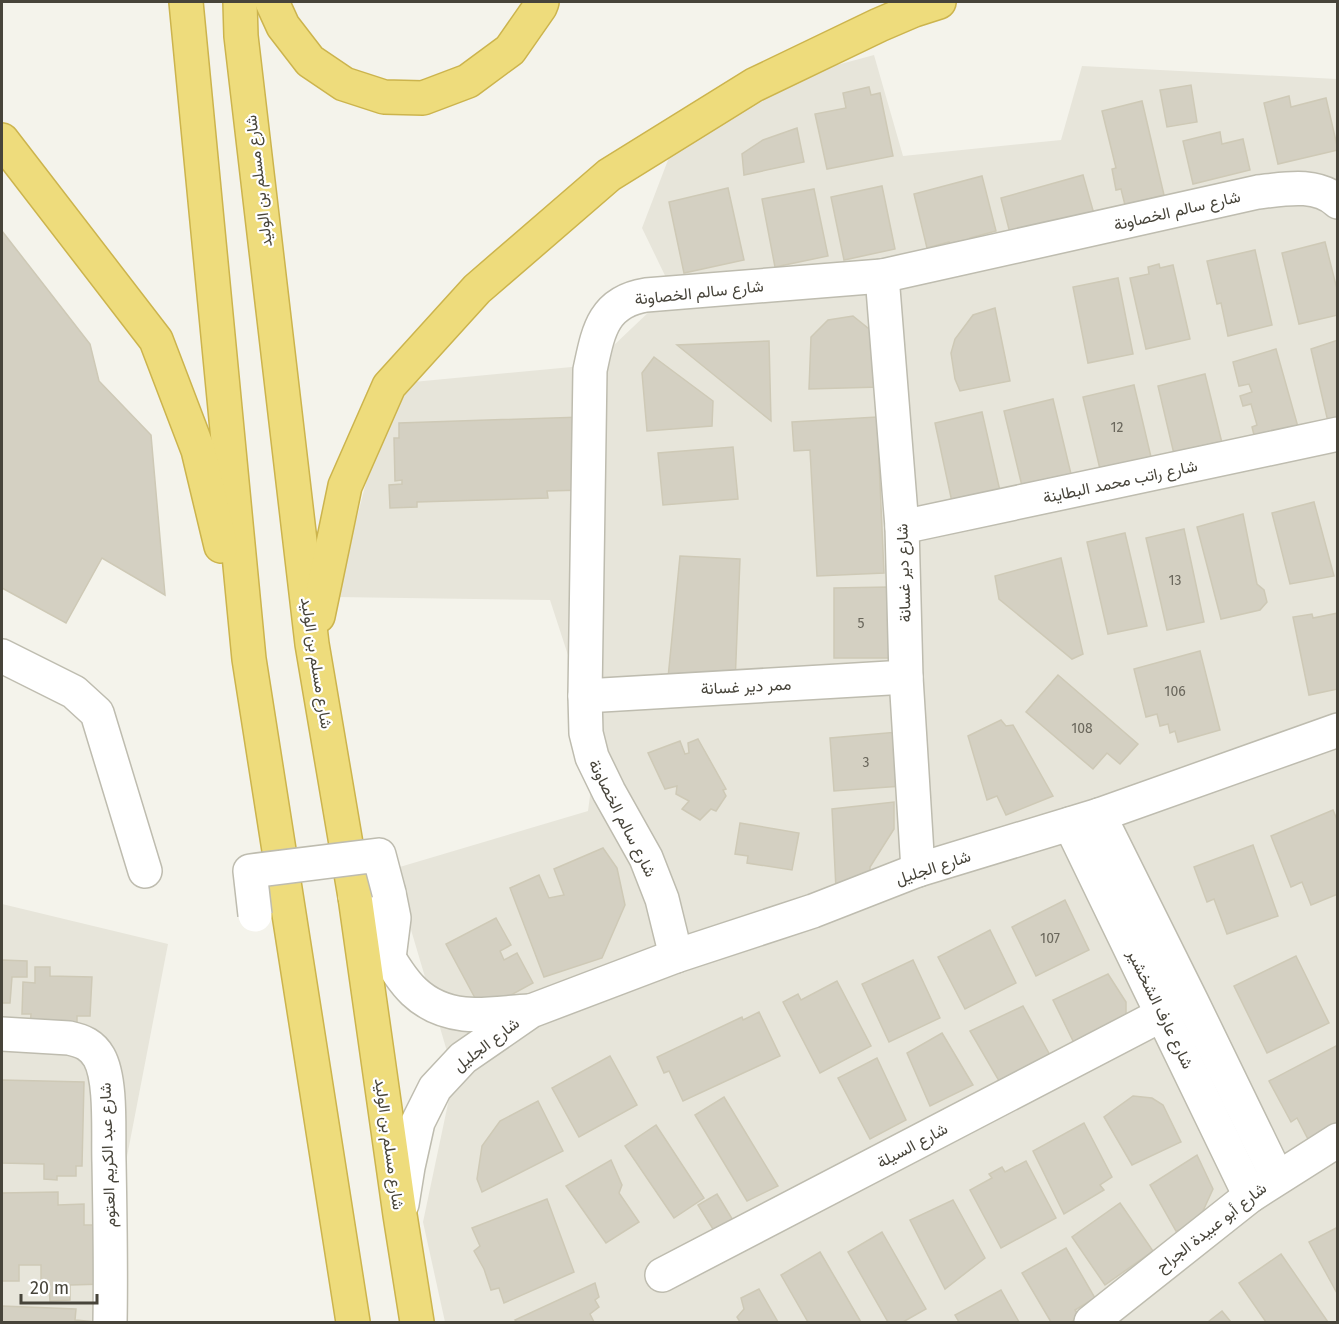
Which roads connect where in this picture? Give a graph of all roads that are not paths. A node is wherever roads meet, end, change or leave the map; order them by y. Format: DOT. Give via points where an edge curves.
graph roads {
  1 [pos="186,2"];
  2 [pos="240,2"];
  3 [pos="272,2"];
  4 [pos="542,2"];
  5 [pos="939,2"];
  6 [pos="2,140"];
  7 [pos="1338,202"];
  8 [pos="882,276"];
  9 [pos="1338,434"];
  10 [pos="902,527"];
  11 [pos="312,644"];
  12 [pos="2,656"];
  13 [pos="249,659"];
  14 [pos="906,677"];
  15 [pos="585,696"];
  16 [pos="1338,729"];
  17 [pos="1085,819"];
  18 [pos="918,870"];
  19 [pos="145,871"];
  20 [pos="355,897"];
  21 [pos="255,915"];
  22 [pos="676,956"];
  23 [pos="389,958"];
  24 [pos="531,1011"];
  25 [pos="1163,1014"];
  26 [pos="2,1034"];
  27 [pos="1338,1140"];
  28 [pos="1277,1177"];
  29 [pos="1250,1196"];
  30 [pos="400,1215"];
  31 [pos="662,1275"];
  32 [pos="110,1323"];
  33 [pos="353,1323"];
  34 [pos="417,1323"];
  35 [pos="1091,1323"];
  1 -- 13 [label="highway"];
  2 -- 11 [label="highway, شارع مسلم بن الوليد"];
  3 -- 4 [label="highway" via="283,26 310,61 344,84 384,97 423,98 468,81 510,50"];
  5 -- 11 [label="highway" via="879,25 754,85 609,175 477,289 389,386 345,486"];
  6 -- 13 [label="highway" via="156,340 198,450"];
  7 -- 8 [label="street, شارع سالم الخصاونة" via="1319,191 1301,188 1258,192"];
  8 -- 10 [label="street, شارع دير غسانة"];
  8 -- 15 [label="street, شارع سالم الخصاونة" via="633,297 617,305 603,323 590,370"];
  9 -- 10 [label="street, شارع راتب محمد البطاينة"];
  10 -- 14 [label="street, شارع دير غسانة"];
  11 -- 20 [label="highway, شارع مسلم بن الوليد"];
  12 -- 19 [label="street" via="75,692 97,713"];
  13 -- 33 [label="highway"];
  14 -- 15 [label="street, ممر دير غسانة"];
  14 -- 18 [label="street, شارع دير غسانة"];
  15 -- 22 [label="street, شارع سالم الخصاونة" via="586,733 592,757 646,858 662,899"];
  16 -- 17 [label="street, شارع الجليل"];
  17 -- 18 [label="street, شارع الجليل"];
  17 -- 25 [label="street, شارع عارف الشخشير"];
  17 -- 28 [label="street, شارع عارف الشخشير" via="1192,1002"];
  18 -- 22 [label="street, شارع الجليل" via="813,911"];
  20 -- 23 [label="street, شارع الجليل"];
  20 -- 30 [label="highway, شارع مسلم بن الوليد"];
  21 -- 23 [label="street, bridge" via="250,871 379,855 394,918"];
  22 -- 24 [label="street, شارع الجليل"];
  23 -- 24 [label="street, شارع الجليل" via="408,987 435,1006 464,1014"];
  24 -- 30 [label="street, شارع الجليل" via="463,1058 435,1088 418,1122"];
  25 -- 29 [label="street, شارع عارف الشخشير"];
  25 -- 31 [label="street, شارع السيلة"];
  26 -- 32 [label="street, شارع عبد الكريم العتوم" via="77,1040 93,1050 104,1069"];
  27 -- 28 [label="street, شارع أبو عبيدة الجراح"];
  28 -- 29 [label="street, شارع أبو عبيدة الجراح"];
  29 -- 35 [label="street, شارع أبو عبيدة الجراح"];
  30 -- 34 [label="highway, شارع مسلم بن الوليد"];
}
